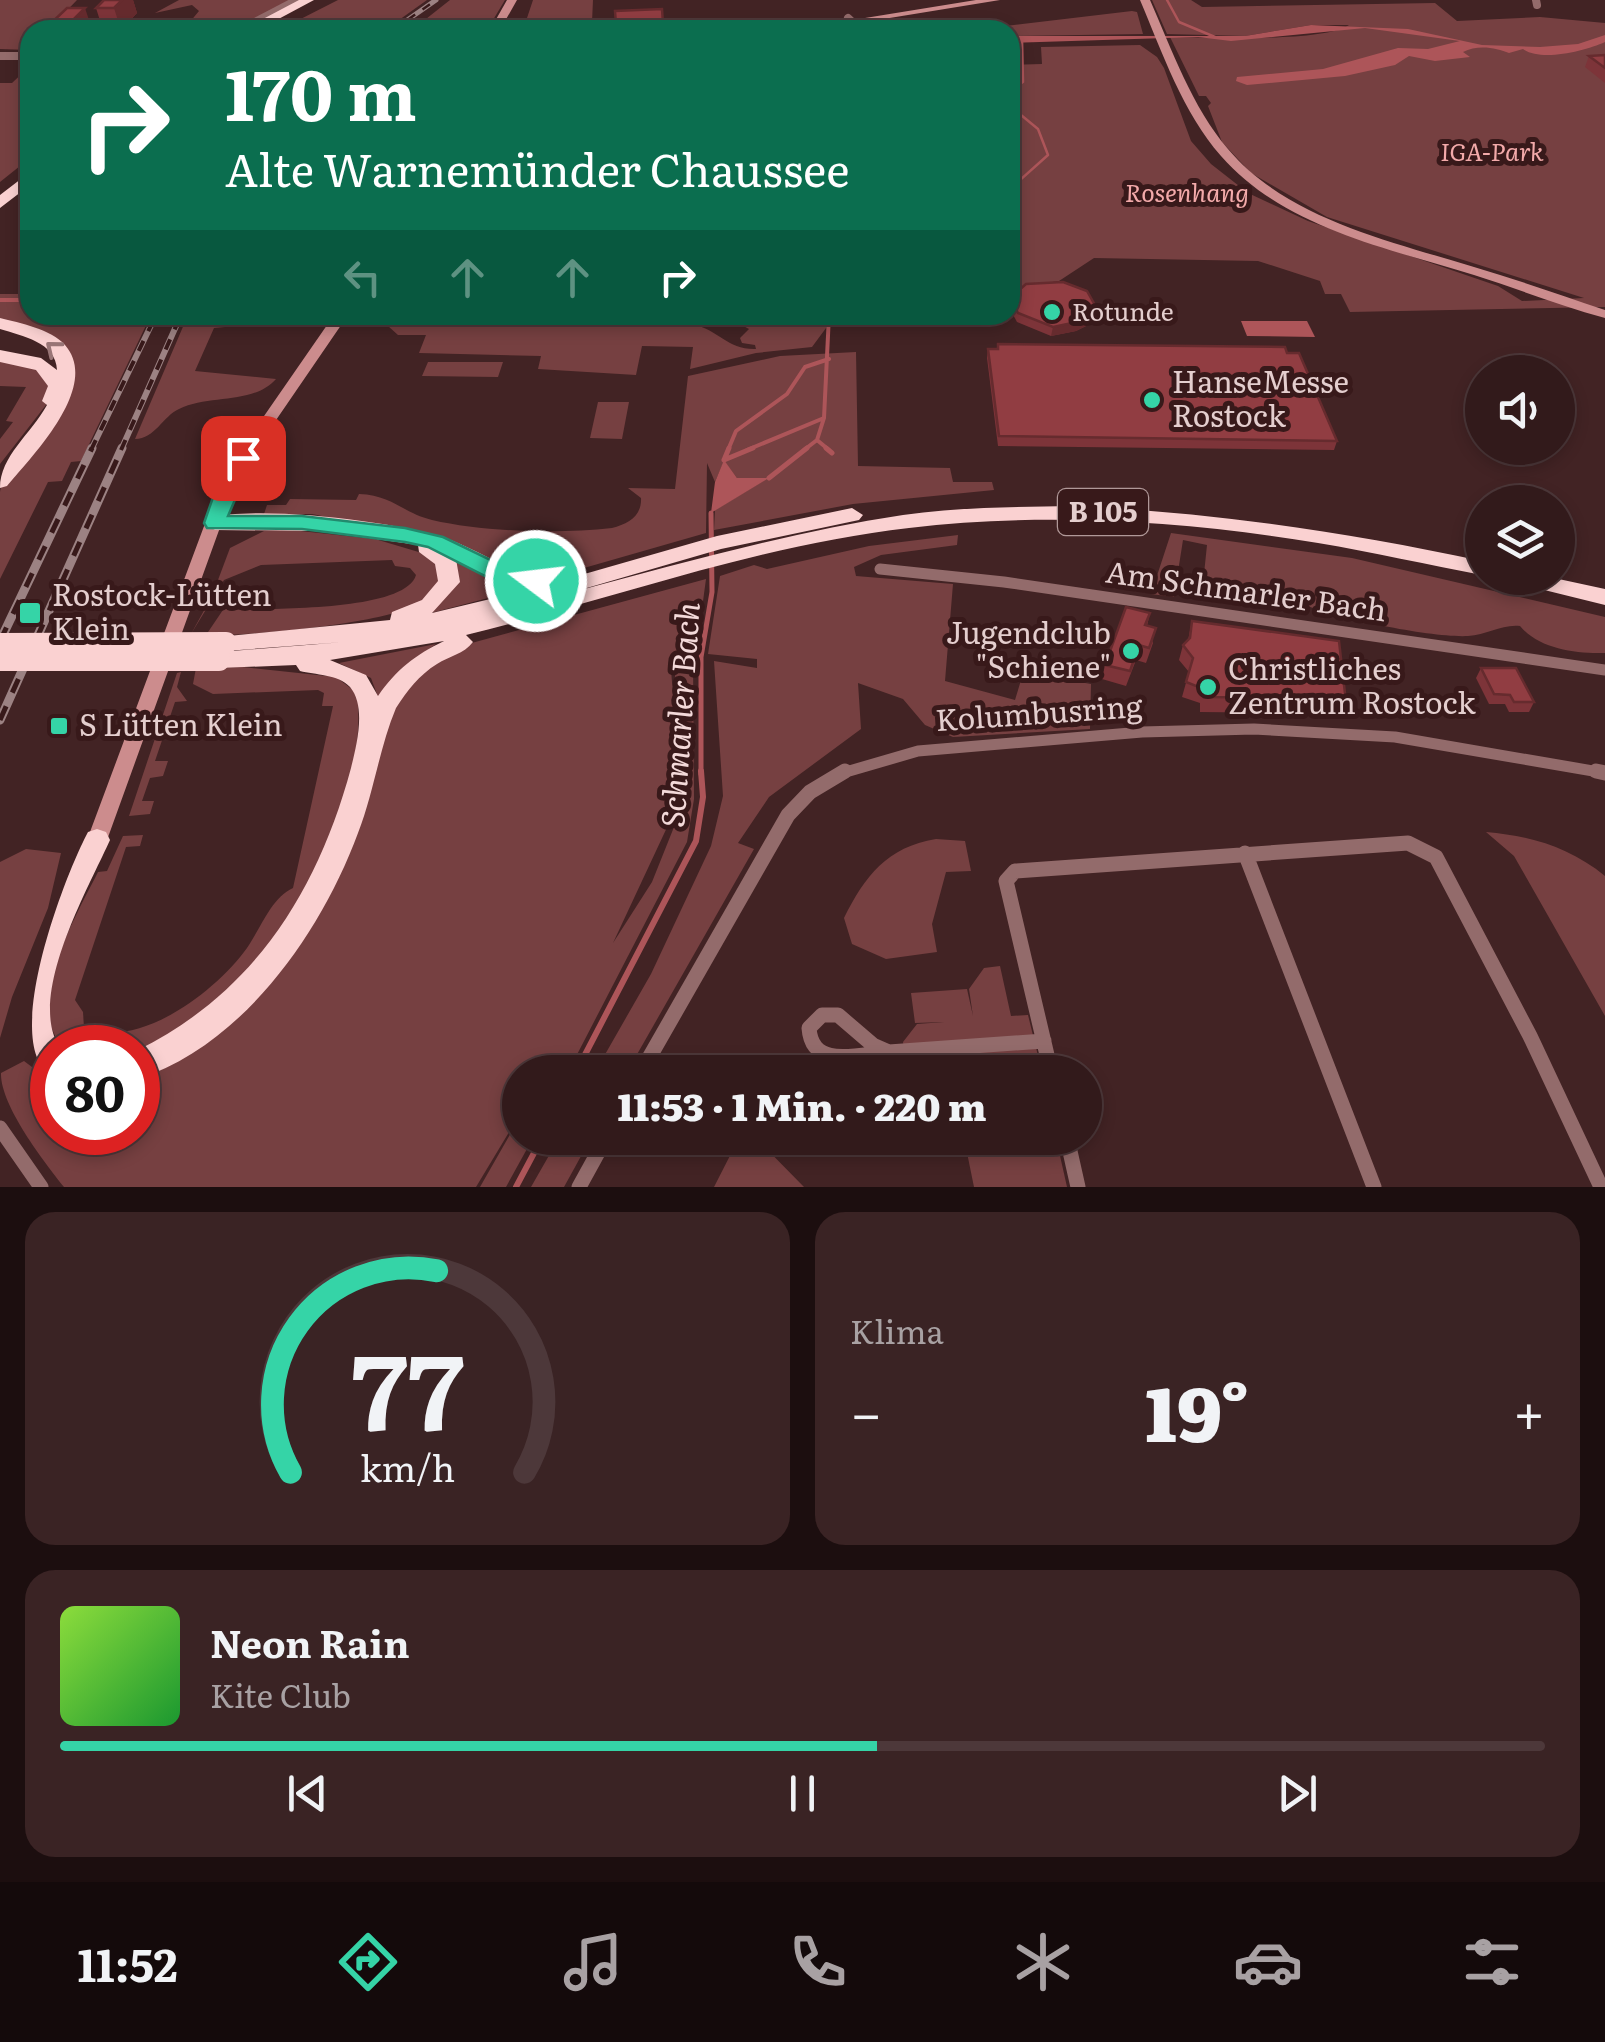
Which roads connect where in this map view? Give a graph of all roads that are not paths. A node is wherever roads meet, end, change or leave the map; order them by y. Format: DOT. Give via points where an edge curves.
graph roads {
  1 [pos="297,0"];
  2 [pos="308,0"];
  3 [pos="324,0"];
  4 [pos="995,0"];
  5 [pos="1145,0"];
  6 [pos="946,4"];
  7 [pos="259,20"];
  8 [pos="268,20"];
  9 [pos="285,20"];
  10 [pos="869,20"];
  11 [pos="20,171"];
  12 [pos="0,186"];
  13 [pos="20,186"];
  14 [pos="0,203"];
  15 [pos="1605,311"];
  16 [pos="0,323"];
  17 [pos="334,325"];
  18 [pos="0,356"];
  19 [pos="0,472"];
  20 [pos="0,482"];
  21 [pos="214,523"];
  22 [pos="386,534"];
  23 [pos="724,550"];
  24 [pos="1465,550"];
  25 [pos="644,561"];
  26 [pos="684,561"];
  27 [pos="1465,565"];
  28 [pos="880,569"];
  29 [pos="1575,577"];
  30 [pos="1575,582"];
  31 [pos="1604,585"];
  32 [pos="523,616"];
  33 [pos="282,641"];
  34 [pos="0,644"];
  35 [pos="230,654"];
  36 [pos="0,660"];
  37 [pos="1605,670"];
  38 [pos="368,748"];
  39 [pos="1605,773"];
  40 [pos="96,840"];
  41 [pos="1244,853"];
  42 [pos="32,1025"];
  43 [pos="1044,1041"];
  44 [pos="891,1053"];
  45 [pos="160,1054"];
  46 [pos="651,1055"];
  47 [pos="1047,1055"];
  48 [pos="0,1128"];
  49 [pos="597,1155"];
  50 [pos="1070,1155"];
  51 [pos="41,1187"];
  52 [pos="579,1187"];
  53 [pos="1078,1187"];
  54 [pos="1374,1187"];
  55 [pos="1600,1187"];
  1 -- 7 [label="street"];
  2 -- 8 [label="highway"];
  3 -- 9 [label="highway"];
  4 -- 6 [label="street"];
  5 -- 15 [label="street" via="1217,144 1253,179 1324,220"];
  6 -- 10 [label="street"];
  11 -- 12 [label="highway"];
  13 -- 14 [label="highway"];
  20 -- 16 [label="highway, one-way" via="60,399 70,371 52,343"];
  17 -- 21 [label="street" via="232,475"];
  18 -- 19 [label="highway" via="37,362 57,386"];
  21 -- 22 [label="highway" via="302,522"];
  21 -- 40 [label="street"];
  22 -- 25 [label="highway" via="435,542 524,580"];
  22 -- 33 [label="highway" via="446,561 449,582 438,597 402,618 306,631"];
  23 -- 24 [label="highway, B 105" via="786,525 900,508 1084,498 1270,513"];
  23 -- 26 [label="highway, B 105"];
  23 -- 27 [label="highway, B 105" via="980,514 1083,511 1254,524"];
  25 -- 26 [label="highway, B 105"];
  25 -- 33 [label="highway, B 105" via="460,615"];
  26 -- 32 [label="highway, B 105"];
  28 -- 37 [label="street, Am Schmarler Bach"];
  29 -- 31 [label="highway"];
  30 -- 31 [label="highway"];
  32 -- 35 [label="highway, B 105" via="389,646"];
  32 -- 38 [label="highway" via="414,666 387,700"];
  33 -- 35 [label="highway, B 105"];
  34 -- 35 [label="highway, B 105, bridge"];
  35 -- 36 [label="highway, B 105, bridge"];
  35 -- 38 [label="highway" via="356,678 370,702"];
  38 -- 45 [label="highway" via="335,859 286,939 229,1005"];
  39 -- 46 [label="street, Kolumbusring" via="1438,742 1302,730 1174,731 918,750 878,759 828,780 788,815"];
  40 -- 42 [label="highway" via="34,994"];
  41 -- 43 [label="street" via="1022,869 1009,876"];
  41 -- 54 [label="street"];
  41 -- 55 [label="street" via="1408,843 1436,857"];
  43 -- 44 [label="street"];
  43 -- 47 [label="street"];
  44 -- 44 [label="street" via="838,1015 818,1018 808,1031 810,1044 825,1055"];
  48 -- 51 [label="street"];
  49 -- 52 [label="street"];
  50 -- 53 [label="street"];
}
